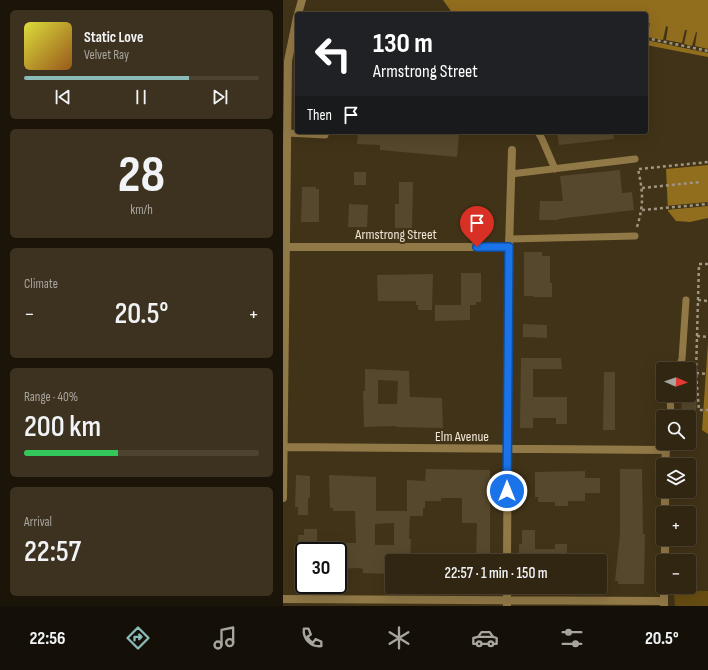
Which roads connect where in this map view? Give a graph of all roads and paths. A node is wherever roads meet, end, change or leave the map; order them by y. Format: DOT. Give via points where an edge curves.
graph roads {
  1 [pos="302,0"];
  2 [pos="299,12"];
  3 [pos="295,30"];
  4 [pos="648,38"];
  5 [pos="708,51"];
  6 [pos="287,133"];
  7 [pos="295,133"];
  8 [pos="539,134"];
  9 [pos="512,150"];
  10 [pos="635,159"];
  11 [pos="708,162"];
  12 [pos="555,169"];
  13 [pos="637,169"];
  14 [pos="511,174"];
  15 [pos="700,182"];
  16 [pos="642,188"];
  17 [pos="708,204"];
  18 [pos="642,210"];
  19 [pos="635,236"];
  20 [pos="509,243"];
  21 [pos="284,247"];
  22 [pos="706,264"];
  23 [pos="686,300"];
  24 [pos="702,300"];
  25 [pos="708,301"];
  26 [pos="697,336"];
  27 [pos="708,337"];
  28 [pos="681,362"];
  29 [pos="696,373"];
  30 [pos="708,374"];
  31 [pos="708,410"];
  32 [pos="656,446"];
  33 [pos="283,447"];
  34 [pos="507,449"];
  35 [pos="283,498"];
  36 [pos="507,554"];
  37 [pos="283,599"];
  38 [pos="507,604"];
  39 [pos="664,604"];
  1 -- 2 [label="street"];
  3 -- 6 [label="street" via="287,61"];
  4 -- 5 [label="path"];
  6 -- 7 [label="lane"];
  6 -- 21 [label="street"];
  8 -- 12 [label="lane"];
  9 -- 14 [label="street"];
  10 -- 12 [label="lane"];
  10 -- 13 [label="path"];
  11 -- 13 [label="path"];
  12 -- 14 [label="lane"];
  13 -- 16 [label="path"];
  14 -- 20 [label="street"];
  15 -- 16 [label="path"];
  16 -- 18 [label="path"];
  17 -- 18 [label="path"];
  18 -- 19 [label="path"];
  19 -- 20 [label="lane"];
  20 -- 21 [label="street, Armstrong Street"];
  20 -- 34 [label="street"];
  21 -- 33 [label="street"];
  22 -- 26 [label="path" via="699,264"];
  23 -- 28 [label="lane"];
  24 -- 25 [label="path"];
  26 -- 27 [label="path"];
  26 -- 29 [label="path"];
  29 -- 30 [label="path"];
  29 -- 31 [label="path" via="699,410"];
  32 -- 34 [label="street, Elm Avenue"];
  33 -- 34 [label="street, Elm Avenue"];
  33 -- 35 [label="street"];
  34 -- 36 [label="street"];
  37 -- 38 [label="street"];
  38 -- 39 [label="street"];
}
